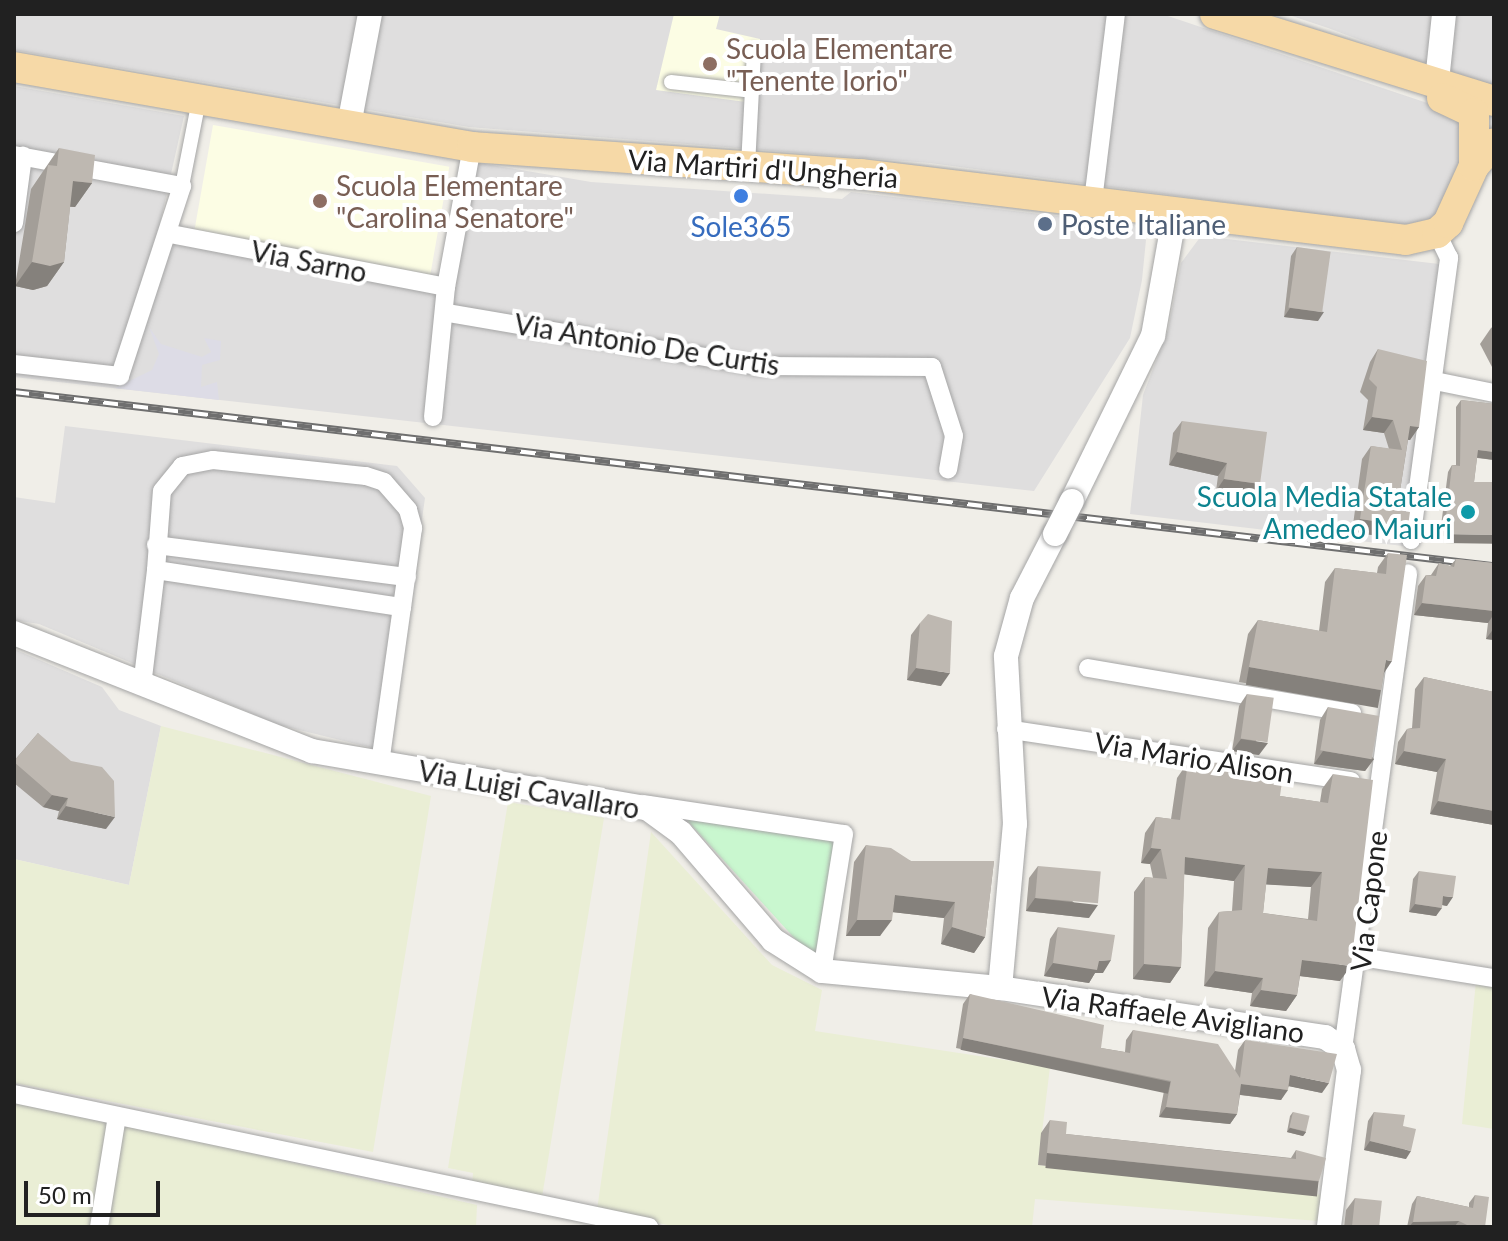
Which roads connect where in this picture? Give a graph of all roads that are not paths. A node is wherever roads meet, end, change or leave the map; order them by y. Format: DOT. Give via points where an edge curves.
graph roads {
  1 [pos="370,14"];
  2 [pos="1116,14"];
  3 [pos="1444,14"];
  4 [pos="1221,15"];
  5 [pos="754,50"];
  6 [pos="14,67"];
  7 [pos="1378,68"];
  8 [pos="1437,81"];
  9 [pos="671,82"];
  10 [pos="752,91"];
  11 [pos="199,100"];
  12 [pos="1494,101"];
  13 [pos="349,125"];
  14 [pos="1494,143"];
  15 [pos="472,147"];
  16 [pos="19,155"];
  17 [pos="748,166"];
  18 [pos="1474,166"];
  19 [pos="182,186"];
  20 [pos="1093,201"];
  21 [pos="1175,212"];
  22 [pos="14,223"];
  23 [pos="1437,233"];
  24 [pos="171,234"];
  25 [pos="446,287"];
  26 [pos="448,313"];
  27 [pos="14,364"];
  28 [pos="1435,381"];
  29 [pos="1494,393"];
  30 [pos="433,417"];
  31 [pos="948,469"];
  32 [pos="1411,540"];
  33 [pos="156,545"];
  34 [pos="156,570"];
  35 [pos="1408,573"];
  36 [pos="407,577"];
  37 [pos="402,607"];
  38 [pos="14,633"];
  39 [pos="1088,668"];
  40 [pos="142,686"];
  41 [pos="1390,720"];
  42 [pos="1006,729"];
  43 [pos="380,764"];
  44 [pos="1382,786"];
  45 [pos="634,803"];
  46 [pos="1361,957"];
  47 [pos="822,971"];
  48 [pos="1494,978"];
  49 [pos="1000,988"];
  50 [pos="1343,1049"];
  51 [pos="14,1094"];
  52 [pos="117,1116"];
  53 [pos="99,1227"];
  54 [pos="649,1227"];
  55 [pos="1329,1227"];
  1 -- 13 [label="street"];
  2 -- 20 [label="street"];
  3 -- 8 [label="street"];
  4 -- 7 [label="main road"];
  5 -- 10 [label="street"];
  6 -- 11 [label="main road, Via Martiri d'Ungheria"];
  7 -- 8 [label="main road"];
  7 -- 18 [label="main road" via="1470,108 1477,125"];
  8 -- 12 [label="main road"];
  9 -- 10 [label="street"];
  10 -- 17 [label="street"];
  11 -- 13 [label="main road, Via Martiri d'Ungheria"];
  11 -- 19 [label="street"];
  13 -- 15 [label="main road, Via Martiri d'Ungheria"];
  14 -- 18 [label="main road"];
  15 -- 17 [label="main road, Via Martiri d'Ungheria"];
  15 -- 25 [label="street"];
  16 -- 19 [label="street"];
  16 -- 22 [label="street"];
  17 -- 20 [label="main road, Via Martiri d'Ungheria"];
  18 -- 23 [label="main road"];
  19 -- 24 [label="street"];
  20 -- 21 [label="main road, Via Martiri d'Ungheria"];
  21 -- 23 [label="main road, Via Martiri d'Ungheria" via="1353,236"];
  21 -- 42 [label="street, bridge" via="1153,336 1010,637"];
  23 -- 28 [label="street" via="1449,258"];
  24 -- 25 [label="street, Via Sarno"];
  24 -- 27 [label="street" via="120,376"];
  25 -- 26 [label="street"];
  26 -- 30 [label="street"];
  26 -- 31 [label="street, Via Antonio De Curtis" via="759,366 932,367 954,436"];
  28 -- 29 [label="street"];
  28 -- 32 [label="street"];
  33 -- 34 [label="street"];
  33 -- 36 [label="street"];
  33 -- 36 [label="street" via="162,491 197,460 366,476 384,482 408,510"];
  34 -- 37 [label="street"];
  34 -- 40 [label="street"];
  35 -- 41 [label="street, Via Capone"];
  36 -- 37 [label="street"];
  37 -- 43 [label="street"];
  38 -- 40 [label="street, Via Luigi Cavallaro"];
  39 -- 41 [label="street"];
  40 -- 43 [label="street, Via Luigi Cavallaro" via="290,744"];
  41 -- 44 [label="street, Via Capone"];
  42 -- 44 [label="street, Via Mario Alison"];
  42 -- 49 [label="street" via="1015,824"];
  43 -- 45 [label="street, Via Luigi Cavallaro"];
  44 -- 46 [label="street, Via Capone"];
  45 -- 47 [label="street, Via Luigi Cavallaro" via="669,821 773,940"];
  45 -- 47 [label="street" via="844,834"];
  46 -- 48 [label="street"];
  46 -- 50 [label="street, Via Capone"];
  47 -- 49 [label="street, Via Luigi Cavallaro"];
  49 -- 50 [label="street, Via Raffaele Avigliano" via="1312,1034"];
  50 -- 55 [label="street, Via Capone" via="1349,1070"];
  51 -- 52 [label="street"];
  52 -- 53 [label="street"];
  52 -- 54 [label="street"];
}
